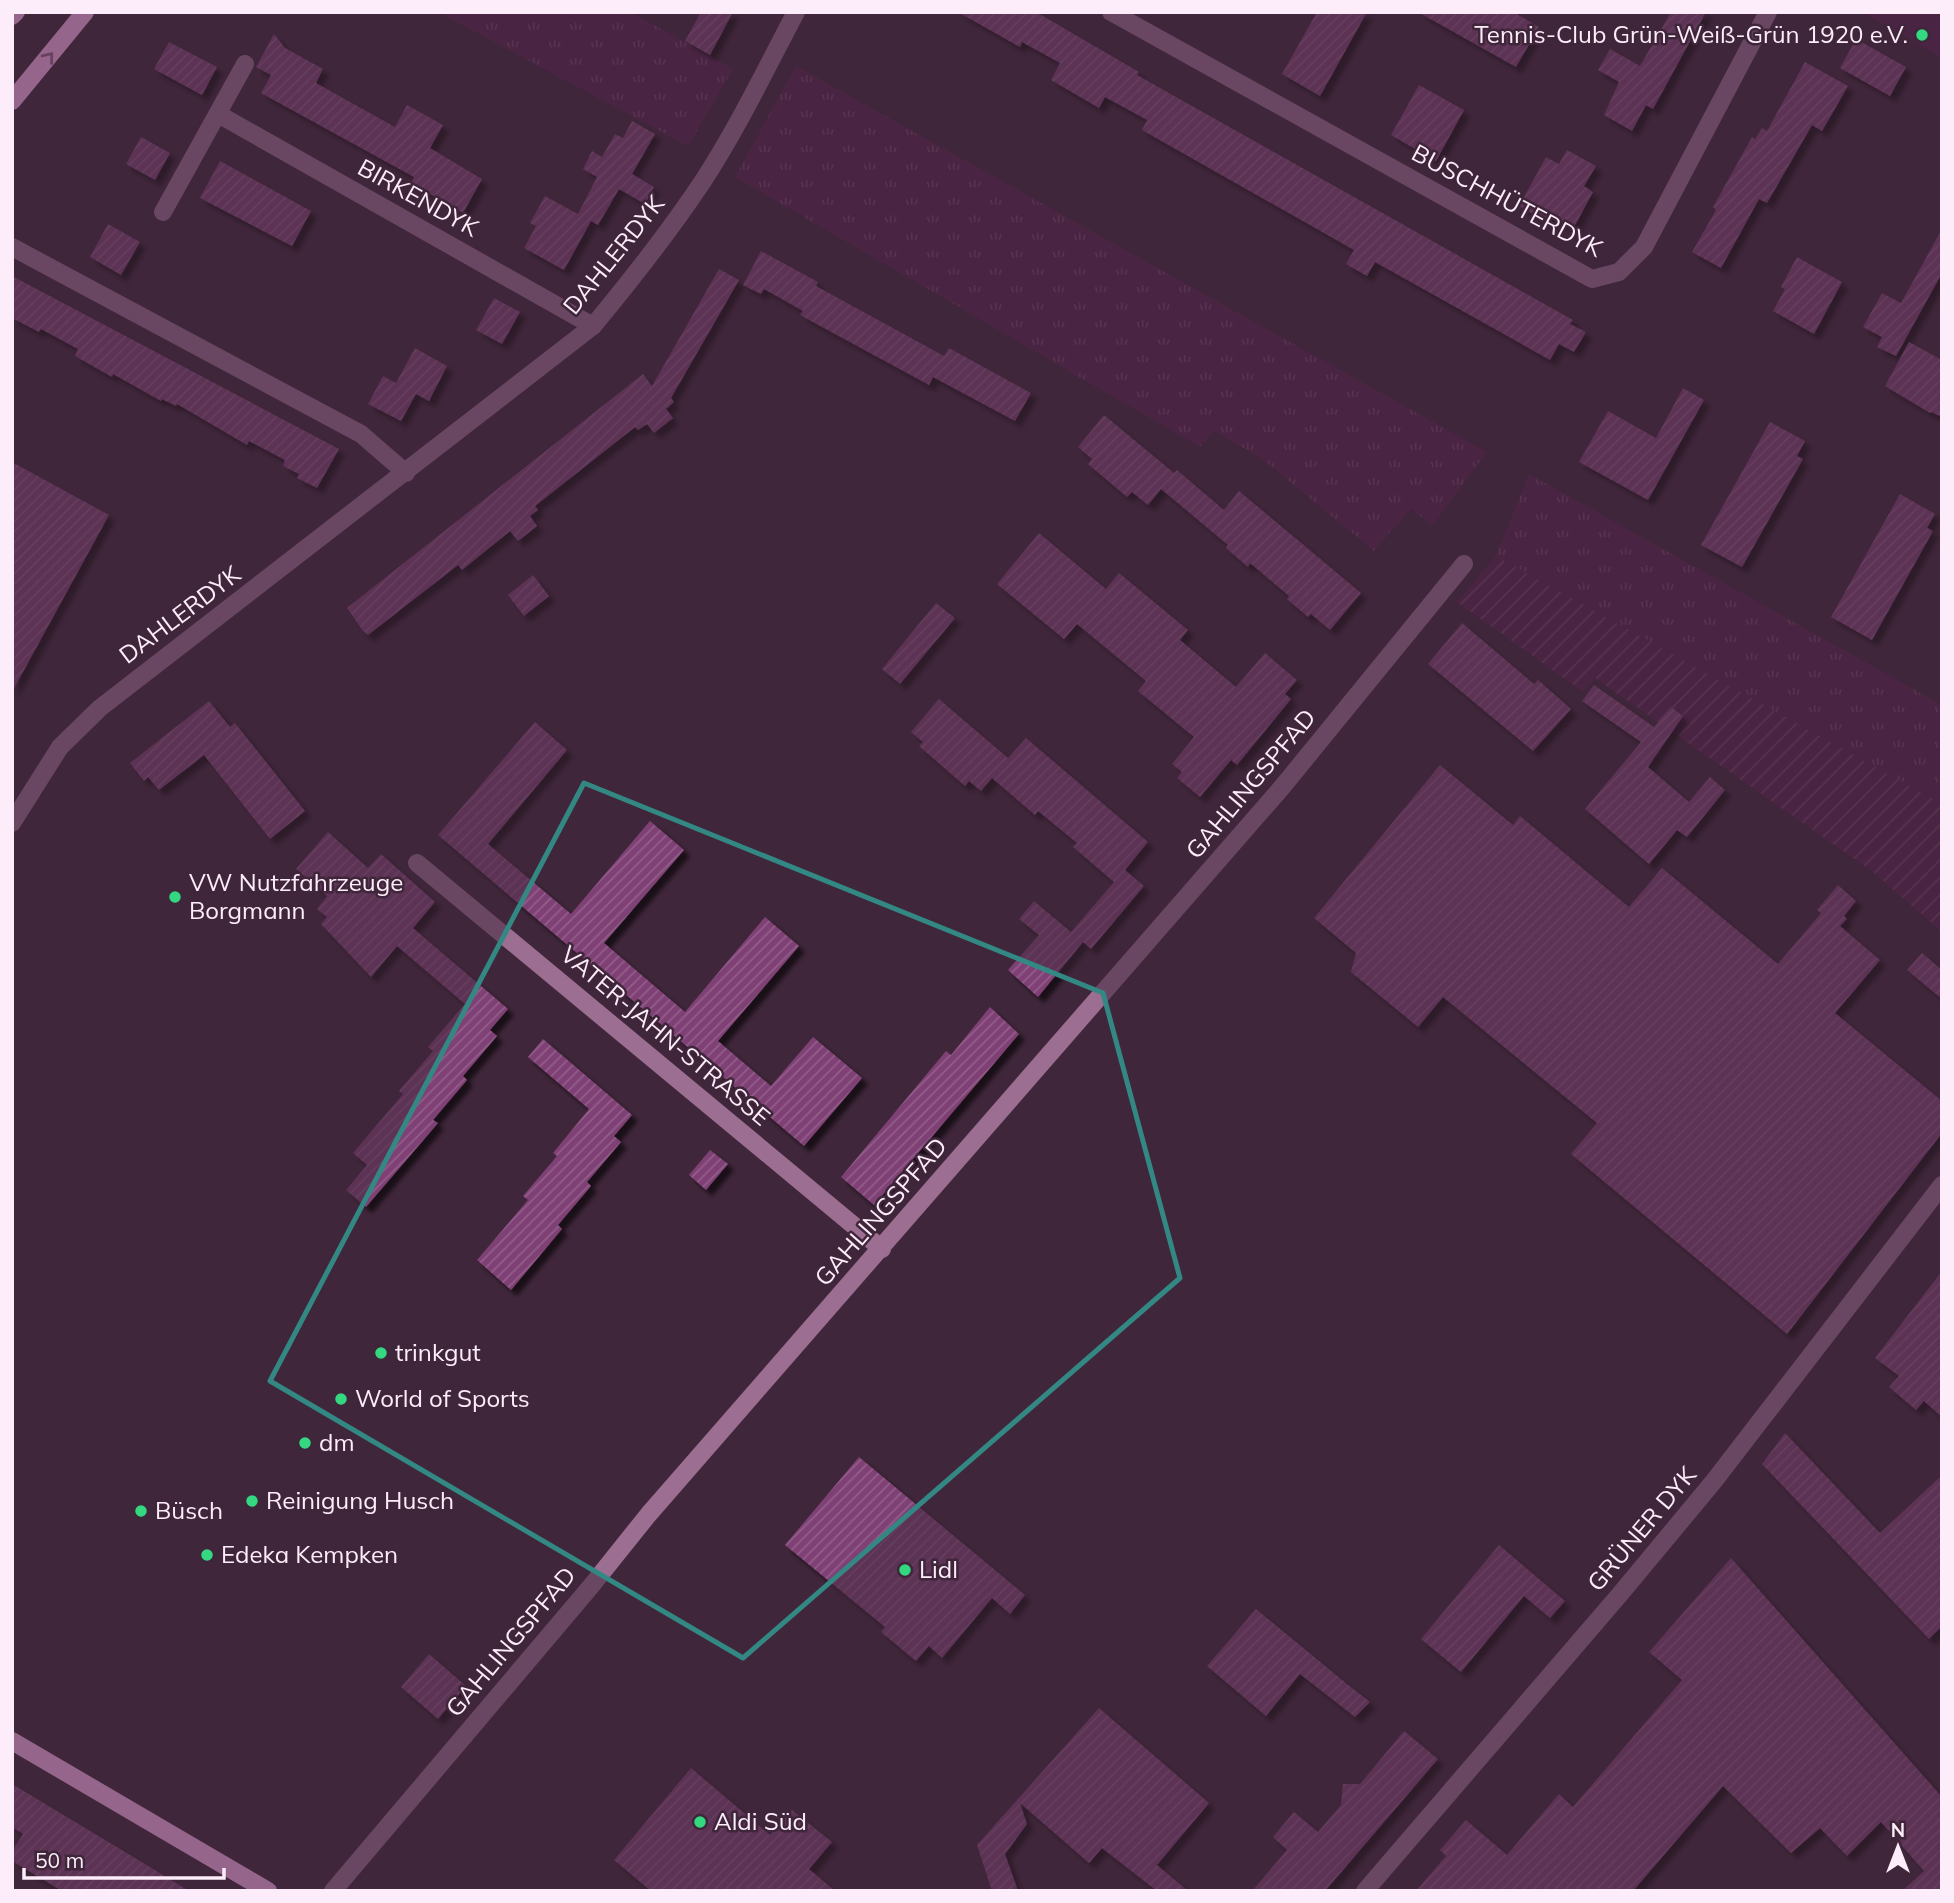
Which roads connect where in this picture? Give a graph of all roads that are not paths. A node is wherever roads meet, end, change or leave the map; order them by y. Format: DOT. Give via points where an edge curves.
graph roads {
  1 [pos="85,12"];
  2 [pos="796,12"];
  3 [pos="1111,12"];
  4 [pos="1769,12"];
  5 [pos="245,64"];
  6 [pos="12,101"];
  7 [pos="218,114"];
  8 [pos="163,212"];
  9 [pos="12,247"];
  10 [pos="593,326"];
  11 [pos="406,473"];
  12 [pos="1464,564"];
  13 [pos="12,823"];
  14 [pos="417,863"];
  15 [pos="1942,1185"];
  16 [pos="882,1249"];
  17 [pos="12,1741"];
  18 [pos="268,1891"];
  19 [pos="333,1891"];
  20 [pos="1365,1891"];
  6 -- 1 [label="main road, one-way"];
  2 -- 10 [label="street, DAHLERDYK" via="704,180"];
  3 -- 4 [label="street, BUSCHHÜTERDYK" via="1592,279 1619,272 1644,247"];
  5 -- 7 [label="street"];
  7 -- 8 [label="street"];
  7 -- 10 [label="street, BIRKENDYK"];
  9 -- 11 [label="street" via="361,434"];
  10 -- 11 [label="street, DAHLERDYK"];
  11 -- 13 [label="street, DAHLERDYK" via="100,708 60,747"];
  12 -- 16 [label="street, GAHLINGSPFAD" via="1283,786"];
  14 -- 16 [label="street, VATER-JAHN-STRASSE"];
  15 -- 20 [label="street, GRÜNER DYK" via="1714,1481"];
  16 -- 19 [label="street, GAHLINGSPFAD" via="648,1515"];
  17 -- 18 [label="main road"];
}
